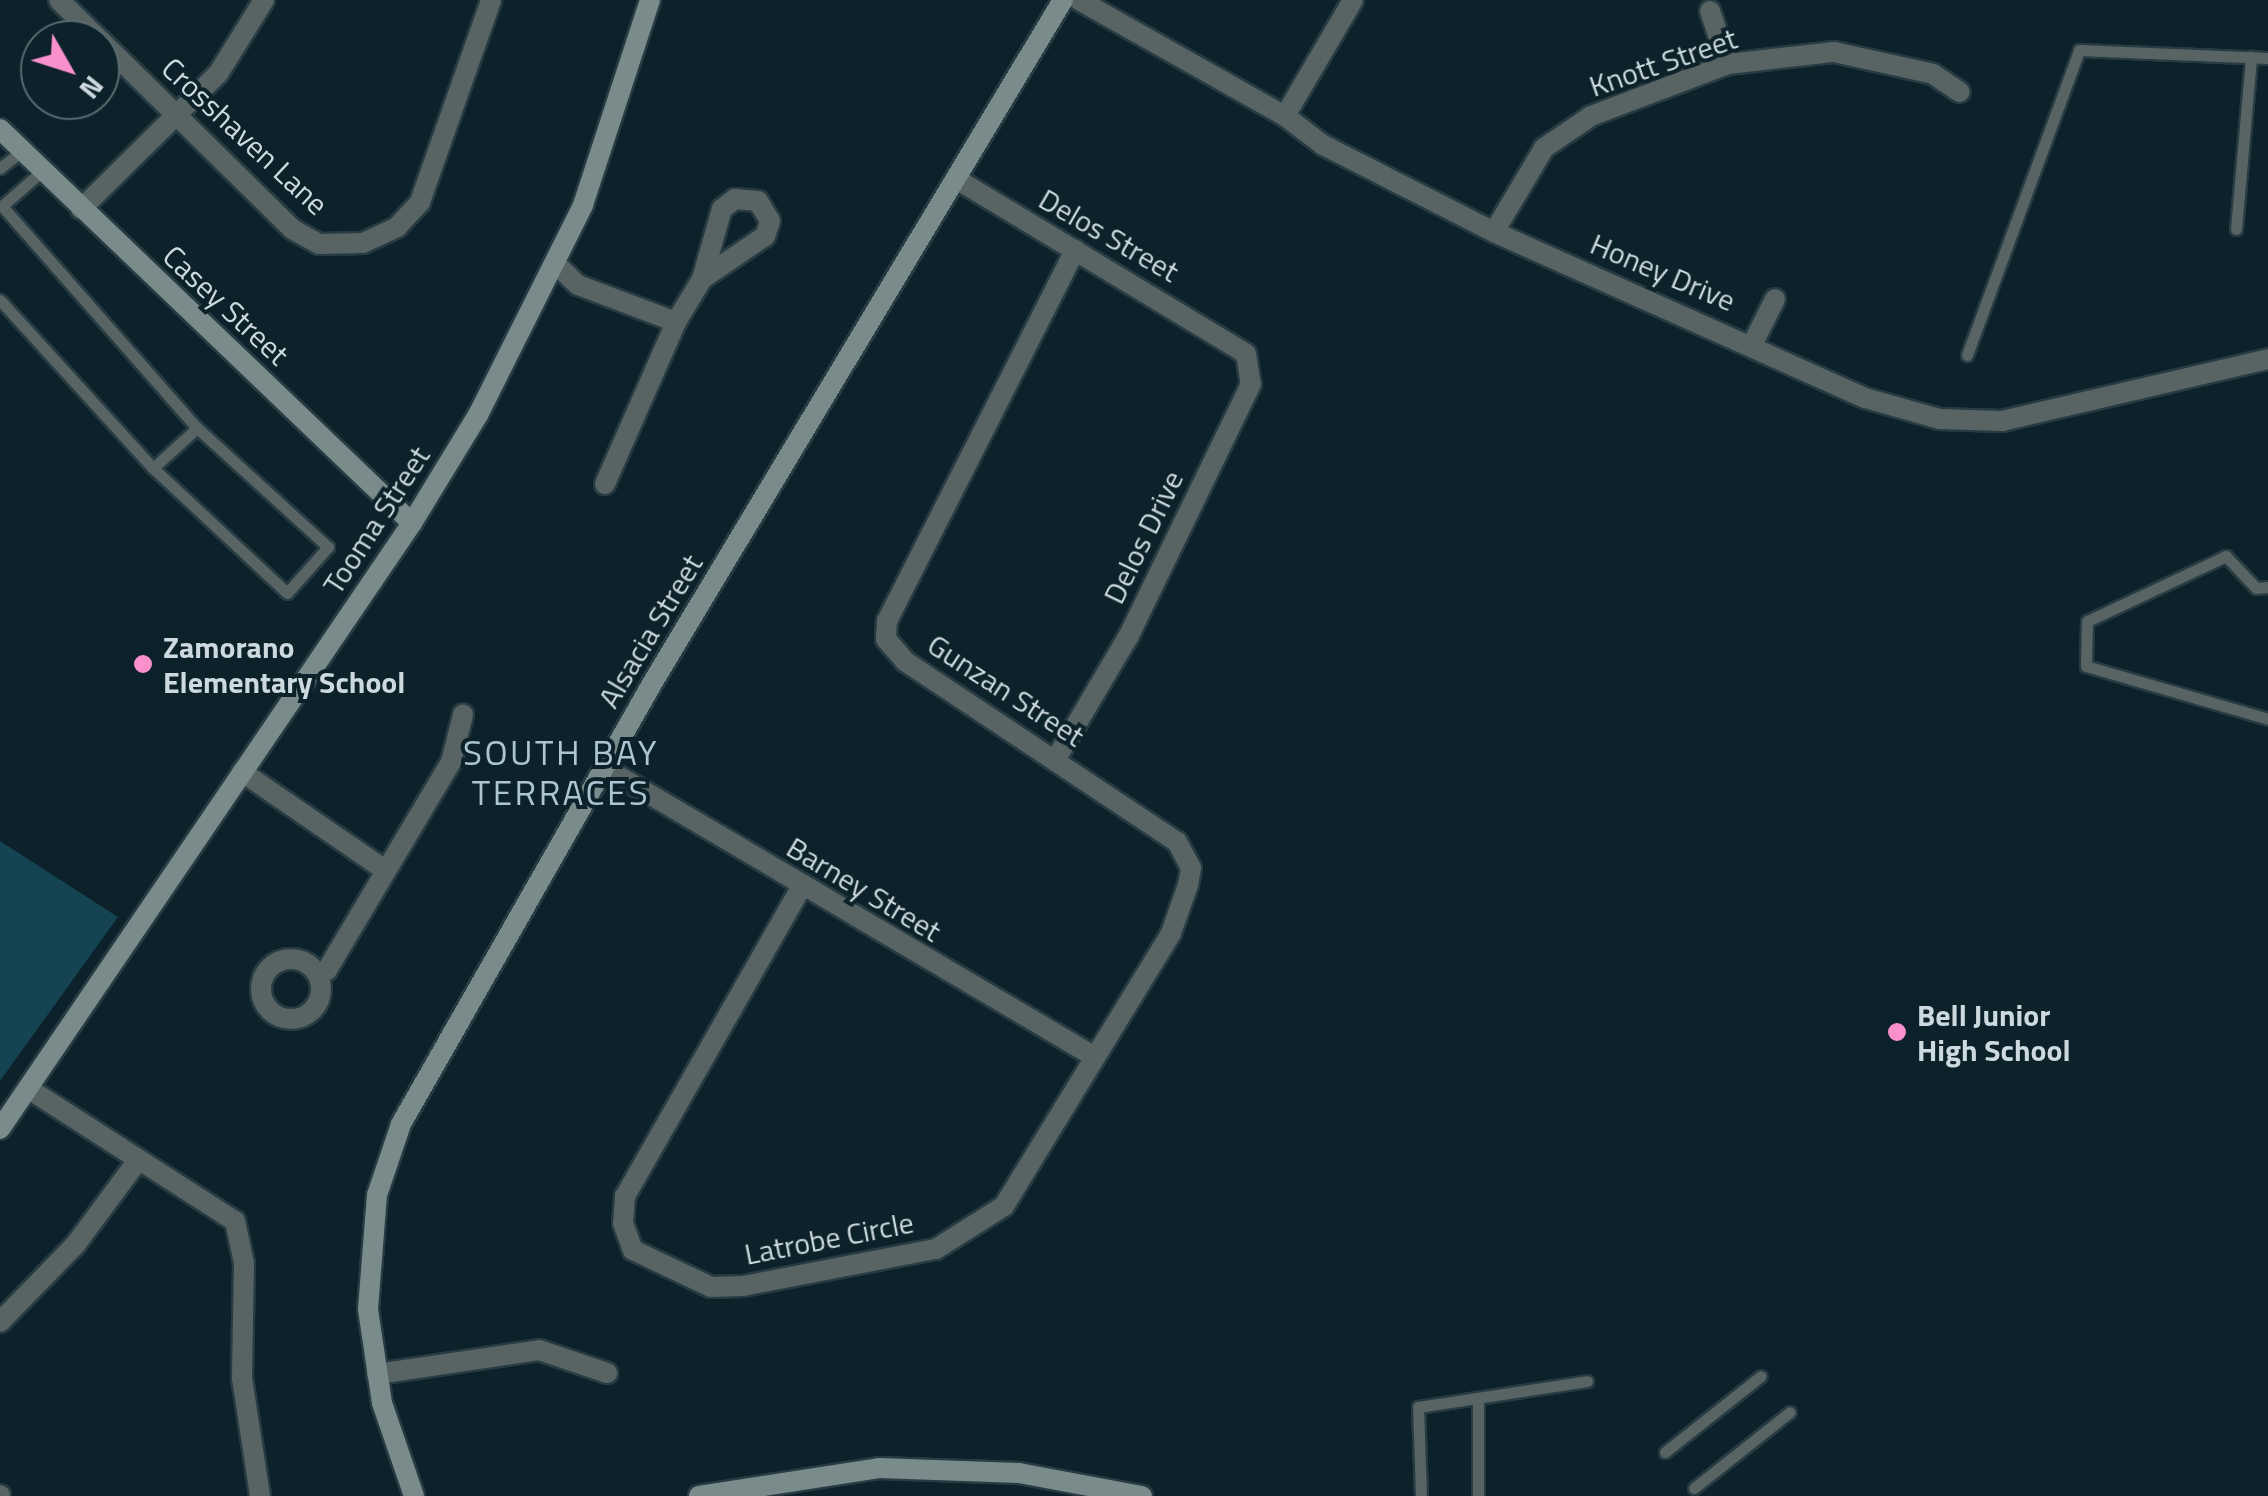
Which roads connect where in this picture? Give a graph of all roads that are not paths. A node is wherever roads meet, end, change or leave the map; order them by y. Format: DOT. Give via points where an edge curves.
graph roads {
  1 [pos="60,0"];
  2 [pos="264,0"];
  3 [pos="491,0"];
  4 [pos="650,0"];
  5 [pos="1063,0"];
  6 [pos="1079,0"];
  7 [pos="1353,0"];
  8 [pos="1710,11"];
  9 [pos="80,20"];
  10 [pos="2251,57"];
  11 [pos="2268,58"];
  12 [pos="120,60"];
  13 [pos="1728,64"];
  14 [pos="1960,92"];
  15 [pos="176,115"];
  16 [pos="1285,116"];
  17 [pos="0,129"];
  18 [pos="22,151"];
  19 [pos="0,168"];
  20 [pos="42,171"];
  21 [pos="958,180"];
  22 [pos="81,209"];
  23 [pos="2236,229"];
  24 [pos="1494,232"];
  25 [pos="1075,250"];
  26 [pos="557,265"];
  27 [pos="702,279"];
  28 [pos="1775,299"];
  29 [pos="0,300"];
  30 [pos="676,322"];
  31 [pos="1230,341"];
  32 [pos="1753,344"];
  33 [pos="1967,354"];
  34 [pos="2268,359"];
  35 [pos="197,428"];
  36 [pos="153,468"];
  37 [pos="605,484"];
  38 [pos="412,523"];
  39 [pos="2268,587"];
  40 [pos="462,714"];
  41 [pos="2268,719"];
  42 [pos="1057,757"];
  43 [pos="605,768"];
  44 [pos="242,772"];
  45 [pos="385,870"];
  46 [pos="802,886"];
  47 [pos="1170,933"];
  48 [pos="318,974"];
  49 [pos="1095,1057"];
  50 [pos="28,1089"];
  51 [pos="0,1128"];
  52 [pos="136,1163"];
  53 [pos="0,1322"];
  54 [pos="607,1373"];
  55 [pos="377,1374"];
  56 [pos="1762,1376"];
  57 [pos="1587,1381"];
  58 [pos="1478,1398"];
  59 [pos="1790,1412"];
  60 [pos="1665,1452"];
  61 [pos="1694,1488"];
  62 [pos="260,1496"];
  63 [pos="414,1496"];
  64 [pos="699,1496"];
  65 [pos="1142,1496"];
  66 [pos="1421,1496"];
  67 [pos="1478,1496"];
  1 -- 9 [label="street, Crosshaven Lane"];
  2 -- 15 [label="street" via="218,74"];
  3 -- 15 [label="street, Crosshaven Lane" via="420,202 397,227 363,243 320,244 292,229"];
  4 -- 26 [label="main road, Tooma Street" via="606,144"];
  5 -- 21 [label="main road, Alsacia Street"];
  6 -- 16 [label="street, Honey Drive"];
  7 -- 16 [label="street"];
  8 -- 13 [label="street"];
  10 -- 11 [label="lane"];
  10 -- 23 [label="lane"];
  10 -- 33 [label="lane" via="2079,50"];
  12 -- 15 [label="street, Crosshaven Lane"];
  13 -- 14 [label="street, Knott Street" via="1834,52 1933,74"];
  13 -- 24 [label="street, Knott Street" via="1591,116 1544,148"];
  15 -- 22 [label="street"];
  16 -- 24 [label="street, Honey Drive" via="1323,145"];
  17 -- 18 [label="main road, Casey Street"];
  18 -- 19 [label="lane"];
  18 -- 20 [label="main road, Casey Street"];
  20 -- 22 [label="main road, Casey Street"];
  20 -- 35 [label="lane" via="2,206"];
  21 -- 25 [label="street, Delos Street"];
  21 -- 43 [label="main road, Alsacia Street"];
  22 -- 38 [label="main road, Casey Street"];
  24 -- 32 [label="street, Honey Drive"];
  25 -- 31 [label="street, Delos Street"];
  25 -- 42 [label="street, Gunzan Street" via="887,621 886,639 904,662"];
  26 -- 30 [label="street" via="578,286"];
  26 -- 38 [label="main road, Tooma Street"];
  27 -- 30 [label="street"];
  28 -- 32 [label="street"];
  29 -- 36 [label="lane"];
  30 -- 37 [label="street"];
  31 -- 42 [label="street, Delos Drive" via="1246,354 1250,384 1128,637"];
  32 -- 34 [label="street, Honey Drive" via="1865,398 1938,418 2002,420"];
  35 -- 36 [label="lane"];
  35 -- 36 [label="lane" via="328,547 287,593"];
  38 -- 44 [label="main road, Tooma Street"];
  39 -- 41 [label="lane" via="2256,588 2226,556 2087,621 2086,666"];
  40 -- 45 [label="street" via="451,762"];
  42 -- 47 [label="street, Gunzan Street" via="1177,842 1191,868"];
  43 -- 46 [label="street, Barney Street"];
  43 -- 55 [label="main road, Alsacia Street" via="401,1124 377,1195 368,1250"];
  44 -- 45 [label="street"];
  44 -- 50 [label="main road, Tooma Street"];
  45 -- 48 [label="street" via="327,970"];
  46 -- 49 [label="street, Barney Street"];
  46 -- 49 [label="street, Latrobe Circle" via="624,1196 623,1223 633,1250 711,1286 743,1286 936,1248 1004,1206"];
  47 -- 49 [label="street, Latrobe Circle"];
  50 -- 51 [label="main road, Tooma Street"];
  50 -- 52 [label="street"];
  52 -- 53 [label="street" via="76,1244"];
  52 -- 62 [label="street" via="235,1221 243,1235 242,1378"];
  54 -- 55 [label="street" via="539,1350"];
  55 -- 63 [label="main road, Alsacia Street"];
  56 -- 60 [label="lane"];
  57 -- 58 [label="lane"];
  58 -- 66 [label="lane" via="1418,1407"];
  58 -- 67 [label="lane"];
  59 -- 61 [label="lane"];
  64 -- 65 [label="main road" via="879,1468 1019,1473"];
}
